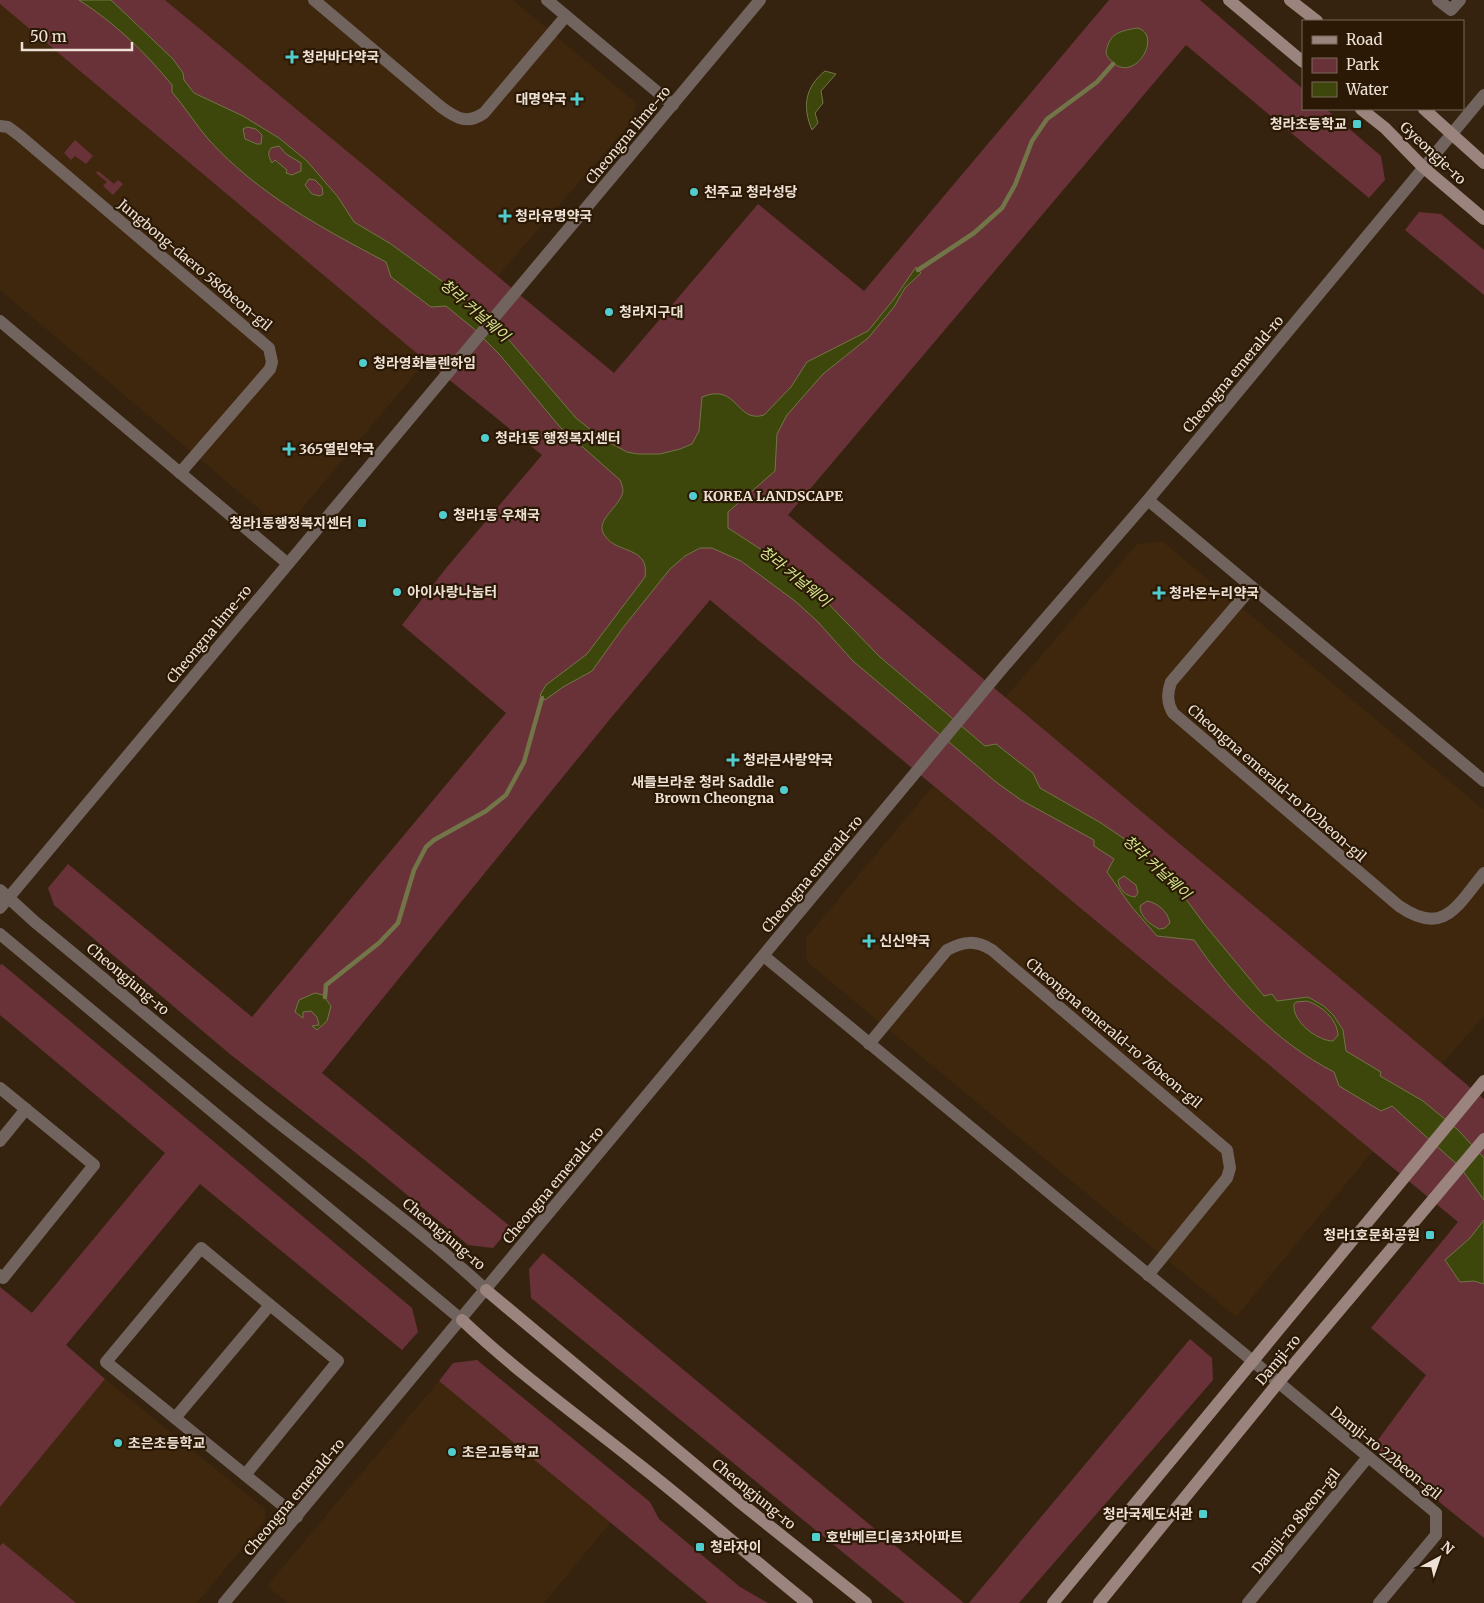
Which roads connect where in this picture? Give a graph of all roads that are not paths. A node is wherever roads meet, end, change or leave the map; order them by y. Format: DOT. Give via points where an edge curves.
graph roads {
  1 [pos="314,0"];
  2 [pos="547,0"];
  3 [pos="760,0"];
  4 [pos="1229,0"];
  5 [pos="1290,0"];
  6 [pos="1438,0"];
  7 [pos="1460,0"];
  8 [pos="566,16"];
  9 [pos="1315,20"];
  10 [pos="1302,61"];
  11 [pos="1484,95"];
  12 [pos="673,105"];
  13 [pos="1362,110"];
  14 [pos="1425,110"];
  15 [pos="0,126"];
  16 [pos="1451,134"];
  17 [pos="1484,162"];
  18 [pos="1423,167"];
  19 [pos="1484,219"];
  20 [pos="0,321"];
  21 [pos="180,473"];
  22 [pos="1148,500"];
  23 [pos="287,563"];
  24 [pos="1252,587"];
  25 [pos="1484,781"];
  26 [pos="1484,873"];
  27 [pos="3,899"];
  28 [pos="0,934"];
  29 [pos="764,956"];
  30 [pos="869,1044"];
  31 [pos="1481,1085"];
  32 [pos="0,1088"];
  33 [pos="26,1109"];
  34 [pos="1484,1139"];
  35 [pos="0,1141"];
  36 [pos="0,1275"];
  37 [pos="1148,1275"];
  38 [pos="486,1290"];
  39 [pos="270,1305"];
  40 [pos="462,1320"];
  41 [pos="1252,1362"];
  42 [pos="1278,1383"];
  43 [pos="175,1418"];
  44 [pos="1368,1457"];
  45 [pos="245,1475"];
  46 [pos="297,1517"];
  47 [pos="224,1603"];
  48 [pos="806,1603"];
  49 [pos="866,1603"];
  50 [pos="1053,1603"];
  51 [pos="1099,1603"];
  52 [pos="1248,1603"];
  53 [pos="1379,1603"];
  1 -- 8 [label="street" via="441,107 466,121 484,113"];
  2 -- 8 [label="street"];
  3 -- 12 [label="street, Cheongna lime-ro"];
  4 -- 10 [label="main road"];
  5 -- 9 [label="main road"];
  6 -- 7 [label="street" via="1451,10"];
  8 -- 12 [label="street"];
  11 -- 16 [label="street, Cheongna emerald-ro"];
  12 -- 23 [label="street, Cheongna lime-ro"];
  13 -- 18 [label="main road, Gyeongje-ro"];
  14 -- 16 [label="main road, Gyeongje-ro"];
  15 -- 21 [label="street, Jungbong-daero 586beon-gil" via="8,127 20,136 269,348 270,368"];
  16 -- 17 [label="main road, Gyeongje-ro"];
  16 -- 18 [label="street, Cheongna emerald-ro"];
  18 -- 19 [label="main road, Gyeongje-ro"];
  18 -- 22 [label="street, Cheongna emerald-ro"];
  20 -- 21 [label="street"];
  21 -- 23 [label="street"];
  22 -- 24 [label="street"];
  22 -- 29 [label="street, Cheongna emerald-ro" via="1001,670"];
  23 -- 27 [label="street, Cheongna lime-ro"];
  24 -- 25 [label="street"];
  24 -- 26 [label="street, Cheongna emerald-ro 102beon-gil" via="1172,682 1168,690 1168,705 1173,713 1413,916 1436,920 1446,915"];
  27 -- 38 [label="street, Cheongjung-ro" via="265,1112 416,1229"];
  28 -- 40 [label="street"];
  29 -- 30 [label="street"];
  29 -- 38 [label="street, Cheongna emerald-ro"];
  30 -- 37 [label="street"];
  30 -- 37 [label="street, Cheongna emerald-ro 76beon-gil" via="947,950 972,942 992,950 1227,1150 1230,1168 1221,1188"];
  31 -- 41 [label="main road"];
  32 -- 33 [label="street"];
  33 -- 35 [label="street"];
  33 -- 36 [label="street" via="94,1165 3,1278"];
  34 -- 42 [label="main road, Damji-ro"];
  37 -- 41 [label="street"];
  38 -- 40 [label="street, Cheongna emerald-ro"];
  38 -- 49 [label="main road, Cheongjung-ro" via="729,1494"];
  39 -- 43 [label="street"];
  39 -- 43 [label="street" via="201,1248 106,1362"];
  39 -- 45 [label="street" via="338,1361"];
  40 -- 46 [label="street, Cheongna emerald-ro"];
  40 -- 48 [label="main road" via="496,1352 638,1463"];
  41 -- 42 [label="street"];
  41 -- 50 [label="main road"];
  42 -- 44 [label="street, Damji-ro 22beon-gil"];
  42 -- 51 [label="main road, Damji-ro"];
  43 -- 45 [label="street"];
  44 -- 52 [label="street, Damji-ro 8beon-gil"];
  44 -- 53 [label="street, Damji-ro 22beon-gil" via="1436,1513 1436,1535"];
  45 -- 46 [label="street"];
  46 -- 47 [label="street, Cheongna emerald-ro"];
}
